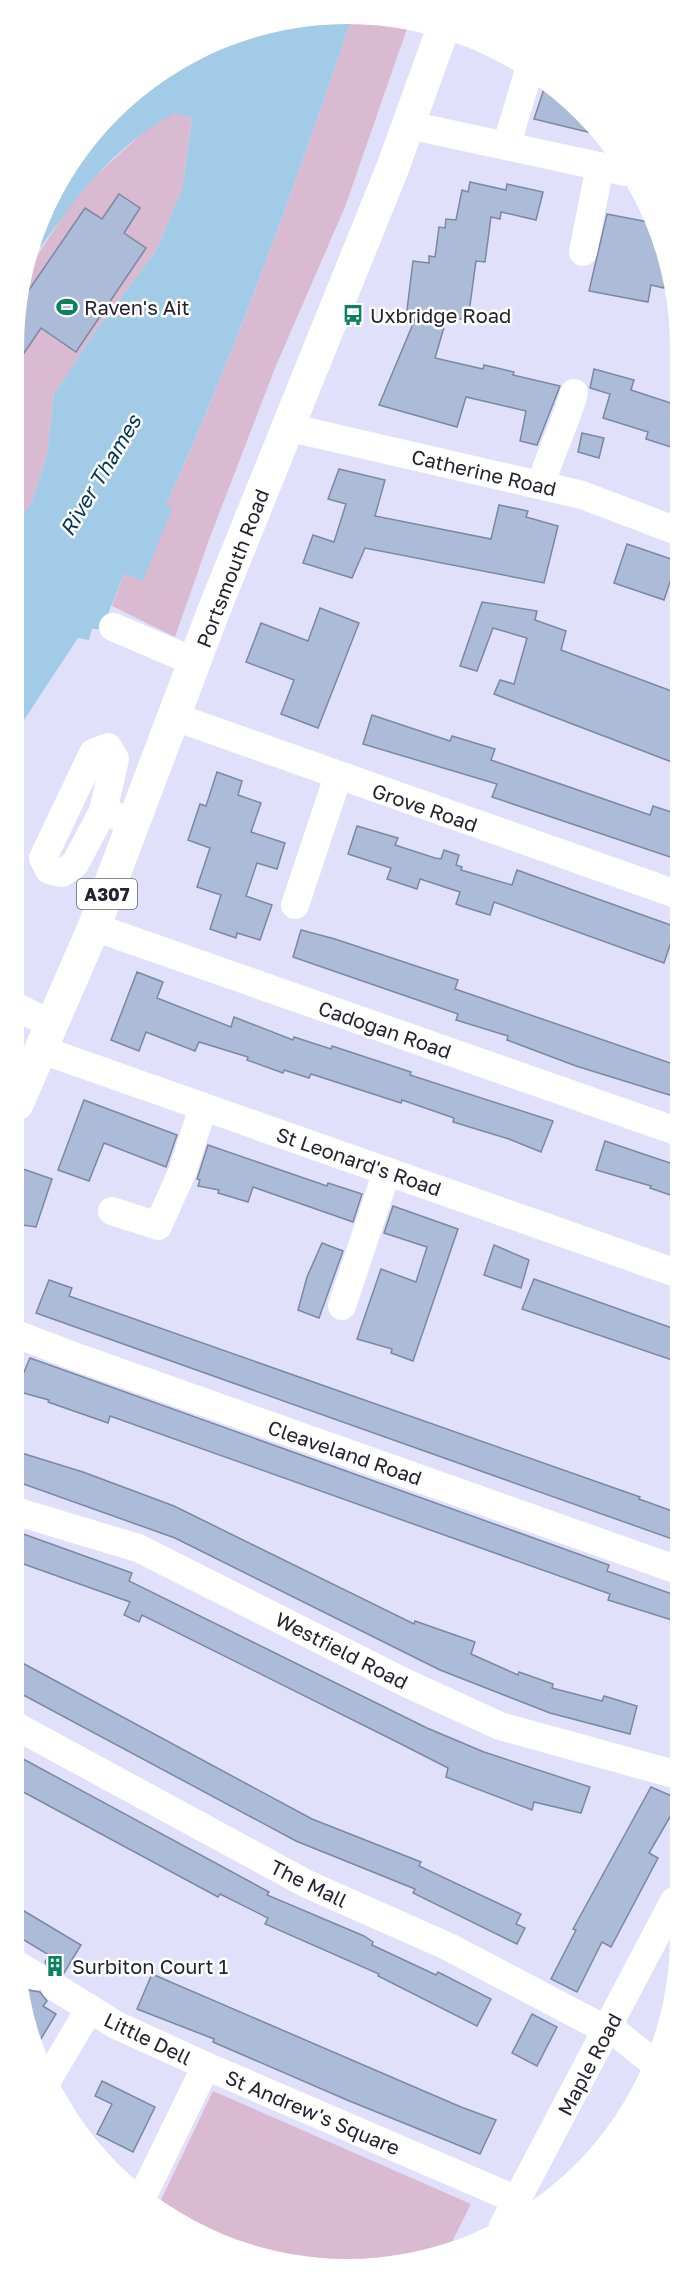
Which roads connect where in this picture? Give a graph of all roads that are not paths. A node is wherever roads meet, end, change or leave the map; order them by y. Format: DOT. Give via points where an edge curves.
graph roads {
  1 [pos="440,38"];
  2 [pos="527,78"];
  3 [pos="409,125"];
  4 [pos="507,144"];
  5 [pos="613,169"];
  6 [pos="583,252"];
  7 [pos="574,393"];
  8 [pos="286,427"];
  9 [pos="541,485"];
  10 [pos="670,528"];
  11 [pos="113,627"];
  12 [pos="195,662"];
  13 [pos="175,717"];
  14 [pos="338,776"];
  15 [pos="103,811"];
  16 [pos="135,823"];
  17 [pos="670,892"];
  18 [pos="295,905"];
  19 [pos="94,927"];
  20 [pos="24,1014"];
  21 [pos="47,1037"];
  22 [pos="24,1088"];
  23 [pos="204,1107"];
  24 [pos="670,1129"];
  25 [pos="387,1171"];
  26 [pos="112,1211"];
  27 [pos="670,1271"];
  28 [pos="342,1306"];
  29 [pos="24,1337"];
  30 [pos="24,1513"];
  31 [pos="670,1567"];
  32 [pos="24,1730"];
  33 [pos="670,1773"];
  34 [pos="670,1909"];
  35 [pos="37,1976"];
  36 [pos="90,2008"];
  37 [pos="609,2027"];
  38 [pos="646,2057"];
  39 [pos="206,2066"];
  40 [pos="53,2070"];
  41 [pos="146,2189"];
  42 [pos="517,2200"];
  43 [pos="509,2216"];
  1 -- 3 [label="main road, Portsmouth Road / A307"];
  2 -- 4 [label="street"];
  3 -- 4 [label="street"];
  3 -- 8 [label="main road, Portsmouth Road / A307"];
  4 -- 5 [label="street"];
  5 -- 6 [label="street"];
  7 -- 9 [label="street"];
  8 -- 9 [label="street, Catherine Road"];
  8 -- 12 [label="main road, Portsmouth Road / A307"];
  9 -- 10 [label="street, Catherine Road" via="582,495"];
  11 -- 12 [label="street"];
  12 -- 13 [label="main road, Portsmouth Road / A307"];
  13 -- 14 [label="street, Grove Road"];
  13 -- 16 [label="main road, Portsmouth Road / A307"];
  14 -- 17 [label="street, Grove Road"];
  14 -- 18 [label="street"];
  15 -- 16 [label="street"];
  16 -- 19 [label="main road, Portsmouth Road / A307"];
  19 -- 21 [label="main road, Portsmouth Road / A307"];
  19 -- 24 [label="street, Cadogan Road"];
  20 -- 21 [label="street, St Leonard's Road"];
  21 -- 22 [label="main road, Portsmouth Road / A307"];
  21 -- 23 [label="street, St Leonard's Road"];
  23 -- 25 [label="street, St Leonard's Road"];
  23 -- 26 [label="street" via="183,1170 158,1226"];
  25 -- 27 [label="street, St Leonard's Road"];
  25 -- 28 [label="street"];
  29 -- 31 [label="street, Cleaveland Road"];
  30 -- 33 [label="street, Westfield Road" via="138,1548 500,1726"];
  32 -- 37 [label="street, The Mall" via="307,1884 449,1947 597,2025"];
  34 -- 37 [label="street, Maple Road"];
  35 -- 36 [label="street, Little Dell"];
  36 -- 39 [label="street, Little Dell" via="116,2025"];
  36 -- 40 [label="street"];
  37 -- 38 [label="street, The Mall"];
  37 -- 42 [label="street, Maple Road"];
  39 -- 41 [label="street, St Andrew's Square"];
  39 -- 42 [label="street, St Andrew's Square"];
  42 -- 43 [label="street, Maple Road"];
}
